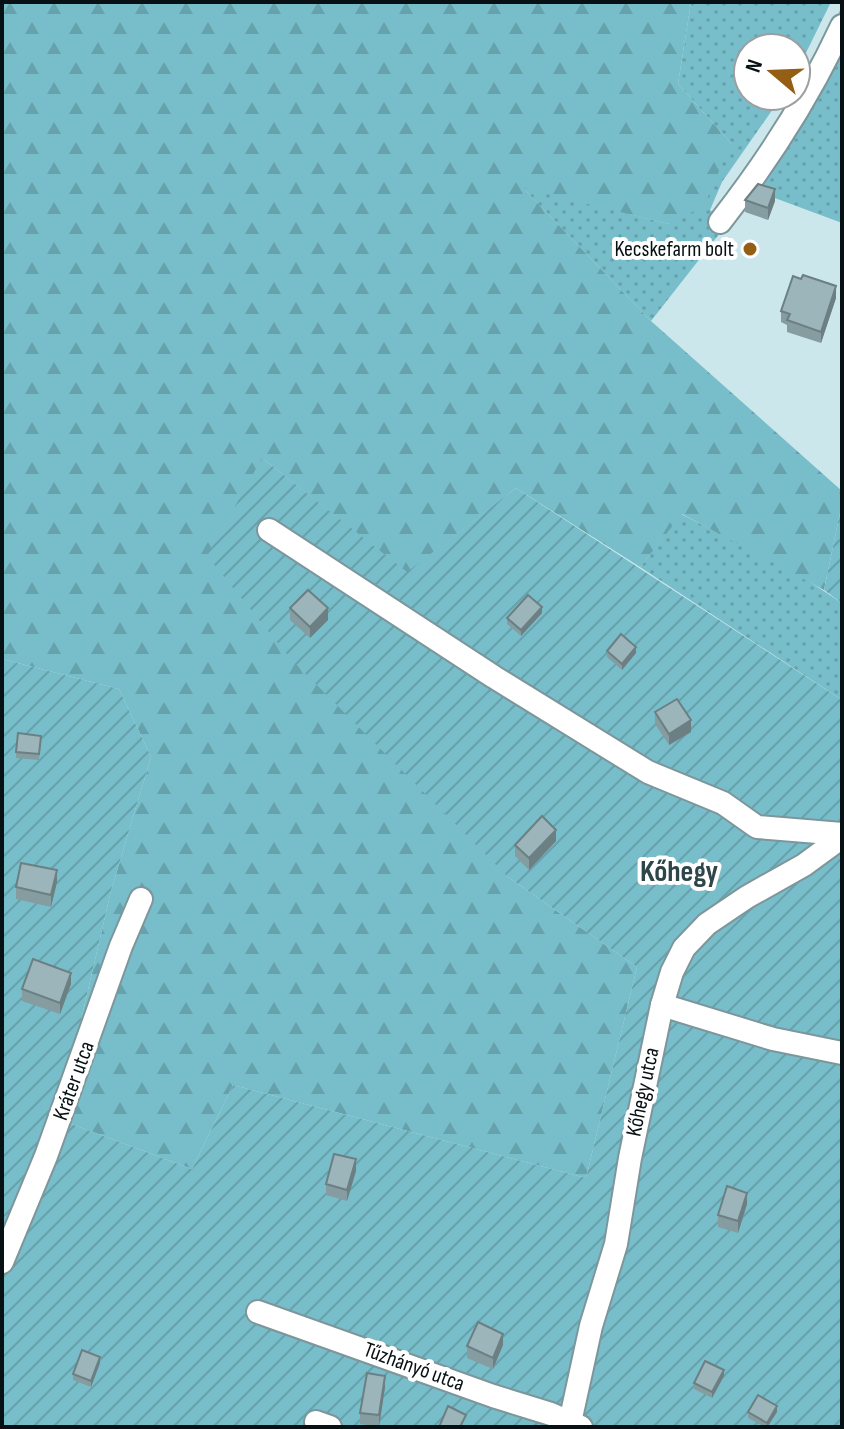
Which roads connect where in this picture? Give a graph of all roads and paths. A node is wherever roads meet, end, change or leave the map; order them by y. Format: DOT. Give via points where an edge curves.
graph roads {
  1 [pos="842,26"];
  2 [pos="720,222"];
  3 [pos="269,530"];
  4 [pos="842,836"];
  5 [pos="141,899"];
  6 [pos="662,1005"];
  7 [pos="842,1053"];
  8 [pos="2,1262"];
  9 [pos="258,1312"];
  10 [pos="574,1425"];
  1 -- 2 [label="street" via="783,133"];
  3 -- 4 [label="street" via="648,772 723,803 757,827"];
  4 -- 6 [label="street, Kőhegy utca" via="707,924 684,948"];
  5 -- 8 [label="street, Kráter utca"];
  6 -- 7 [label="street" via="773,1039"];
  6 -- 10 [label="street, Kőhegy utca"];
  9 -- 10 [label="street, Tűzhányó utca"];
}
